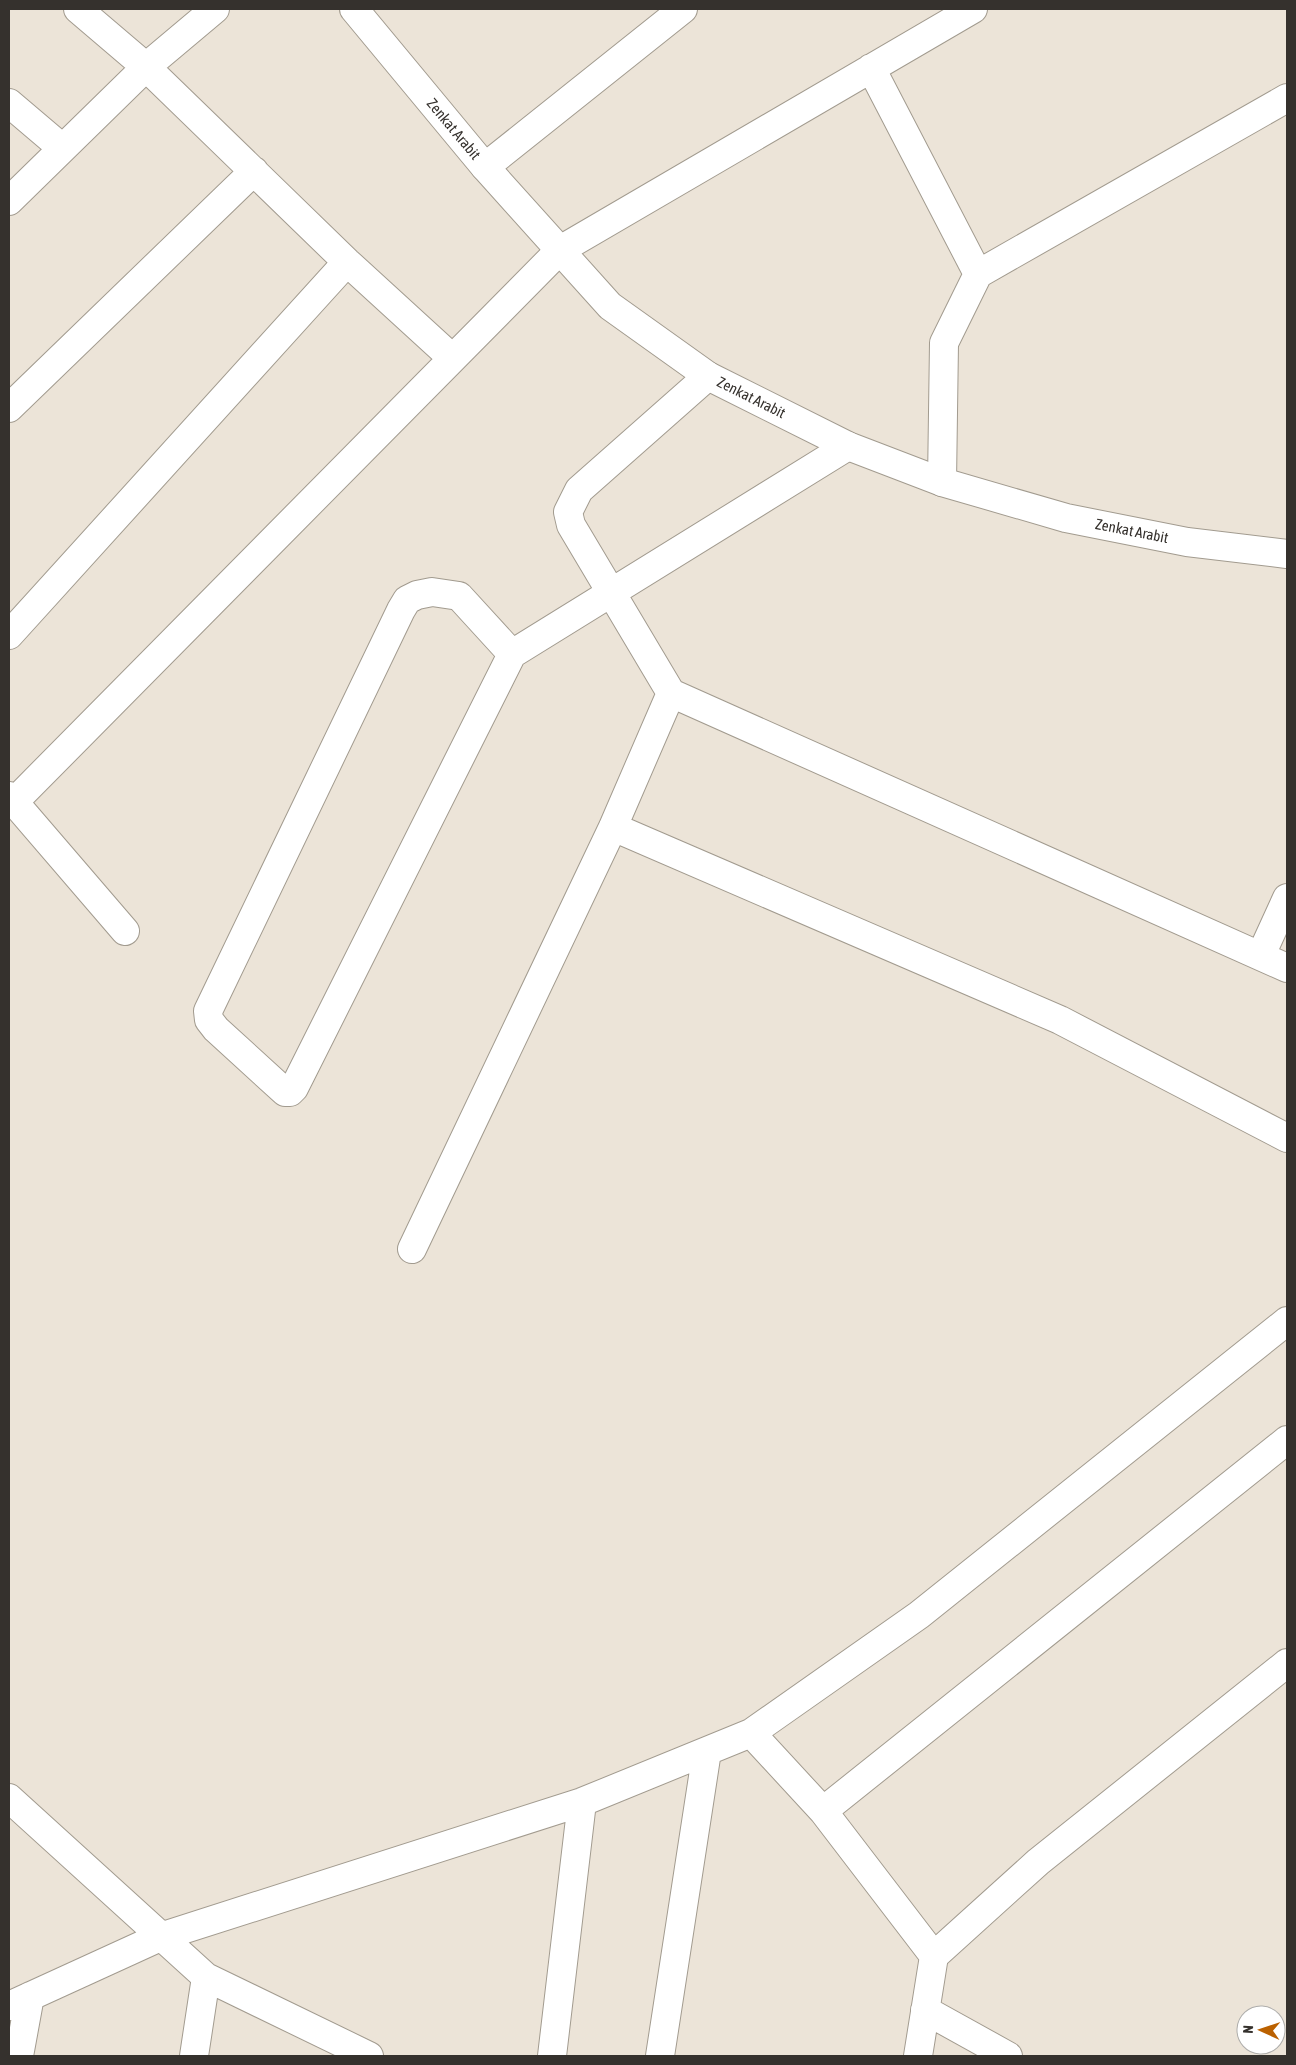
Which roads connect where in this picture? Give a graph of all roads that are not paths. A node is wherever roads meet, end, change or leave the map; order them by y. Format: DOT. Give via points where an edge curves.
graph roads {
  1 [pos="78,9"];
  2 [pos="215,9"];
  3 [pos="354,9"];
  4 [pos="683,9"];
  5 [pos="973,9"];
  6 [pos="146,66"];
  7 [pos="871,68"];
  8 [pos="1287,98"];
  9 [pos="9,103"];
  10 [pos="62,148"];
  11 [pos="485,167"];
  12 [pos="254,171"];
  13 [pos="9,201"];
  14 [pos="560,250"];
  15 [pos="347,262"];
  16 [pos="978,274"];
  17 [pos="452,358"];
  18 [pos="708,376"];
  19 [pos="9,408"];
  20 [pos="848,446"];
  21 [pos="942,482"];
  22 [pos="1287,554"];
  23 [pos="611,593"];
  24 [pos="9,635"];
  25 [pos="512,654"];
  26 [pos="671,693"];
  27 [pos="11,799"];
  28 [pos="613,827"];
  29 [pos="1287,898"];
  30 [pos="125,931"];
  31 [pos="1261,955"];
  32 [pos="1287,968"];
  33 [pos="1287,1138"];
  34 [pos="412,1249"];
  35 [pos="1287,1321"];
  36 [pos="1287,1440"];
  37 [pos="1287,1663"];
  38 [pos="751,1733"];
  39 [pos="707,1751"];
  40 [pos="9,1798"];
  41 [pos="582,1802"];
  42 [pos="823,1811"];
  43 [pos="160,1937"];
  44 [pos="934,1956"];
  45 [pos="206,1977"];
  46 [pos="19,2001"];
  47 [pos="925,2010"];
  48 [pos="19,2056"];
  49 [pos="194,2056"];
  50 [pos="369,2056"];
  51 [pos="552,2056"];
  52 [pos="660,2056"];
  53 [pos="918,2056"];
  54 [pos="1008,2056"];
  1 -- 6 [label="street"];
  2 -- 6 [label="street"];
  3 -- 11 [label="street, Zenkat Arabit"];
  4 -- 11 [label="street"];
  5 -- 7 [label="street"];
  6 -- 10 [label="street"];
  6 -- 12 [label="street"];
  7 -- 14 [label="street"];
  7 -- 16 [label="street"];
  8 -- 16 [label="street"];
  9 -- 10 [label="street"];
  10 -- 13 [label="street"];
  11 -- 14 [label="street, Zenkat Arabit"];
  12 -- 15 [label="street"];
  12 -- 19 [label="street"];
  14 -- 17 [label="street"];
  14 -- 18 [label="street, Zenkat Arabit" via="610,306"];
  15 -- 17 [label="street"];
  15 -- 24 [label="street"];
  16 -- 21 [label="street" via="944,343"];
  17 -- 27 [label="street"];
  18 -- 20 [label="street, Zenkat Arabit"];
  18 -- 23 [label="street" via="579,490 572,500 568,512 571,525"];
  20 -- 21 [label="street, Zenkat Arabit"];
  20 -- 23 [label="street"];
  21 -- 22 [label="street, Zenkat Arabit" via="1066,518 1187,542"];
  23 -- 25 [label="street"];
  23 -- 26 [label="street"];
  25 -- 25 [label="street" via="294,1088 285,1092 216,1030 208,1020 208,1011 401,610 407,600 417,595 432,592 459,596"];
  26 -- 28 [label="street"];
  26 -- 31 [label="street"];
  27 -- 30 [label="street"];
  28 -- 33 [label="street" via="1060,1020"];
  28 -- 34 [label="street"];
  29 -- 31 [label="street"];
  31 -- 32 [label="street"];
  35 -- 38 [label="street" via="919,1615"];
  36 -- 42 [label="street"];
  37 -- 44 [label="street" via="1038,1862"];
  38 -- 39 [label="street"];
  38 -- 42 [label="street"];
  39 -- 41 [label="street"];
  39 -- 52 [label="street"];
  40 -- 43 [label="street"];
  41 -- 43 [label="street"];
  41 -- 51 [label="street"];
  42 -- 44 [label="street"];
  43 -- 45 [label="street"];
  43 -- 46 [label="street"];
  44 -- 47 [label="street"];
  45 -- 49 [label="street"];
  45 -- 50 [label="street"];
  46 -- 48 [label="street"];
  47 -- 53 [label="street"];
  47 -- 54 [label="street"];
}
